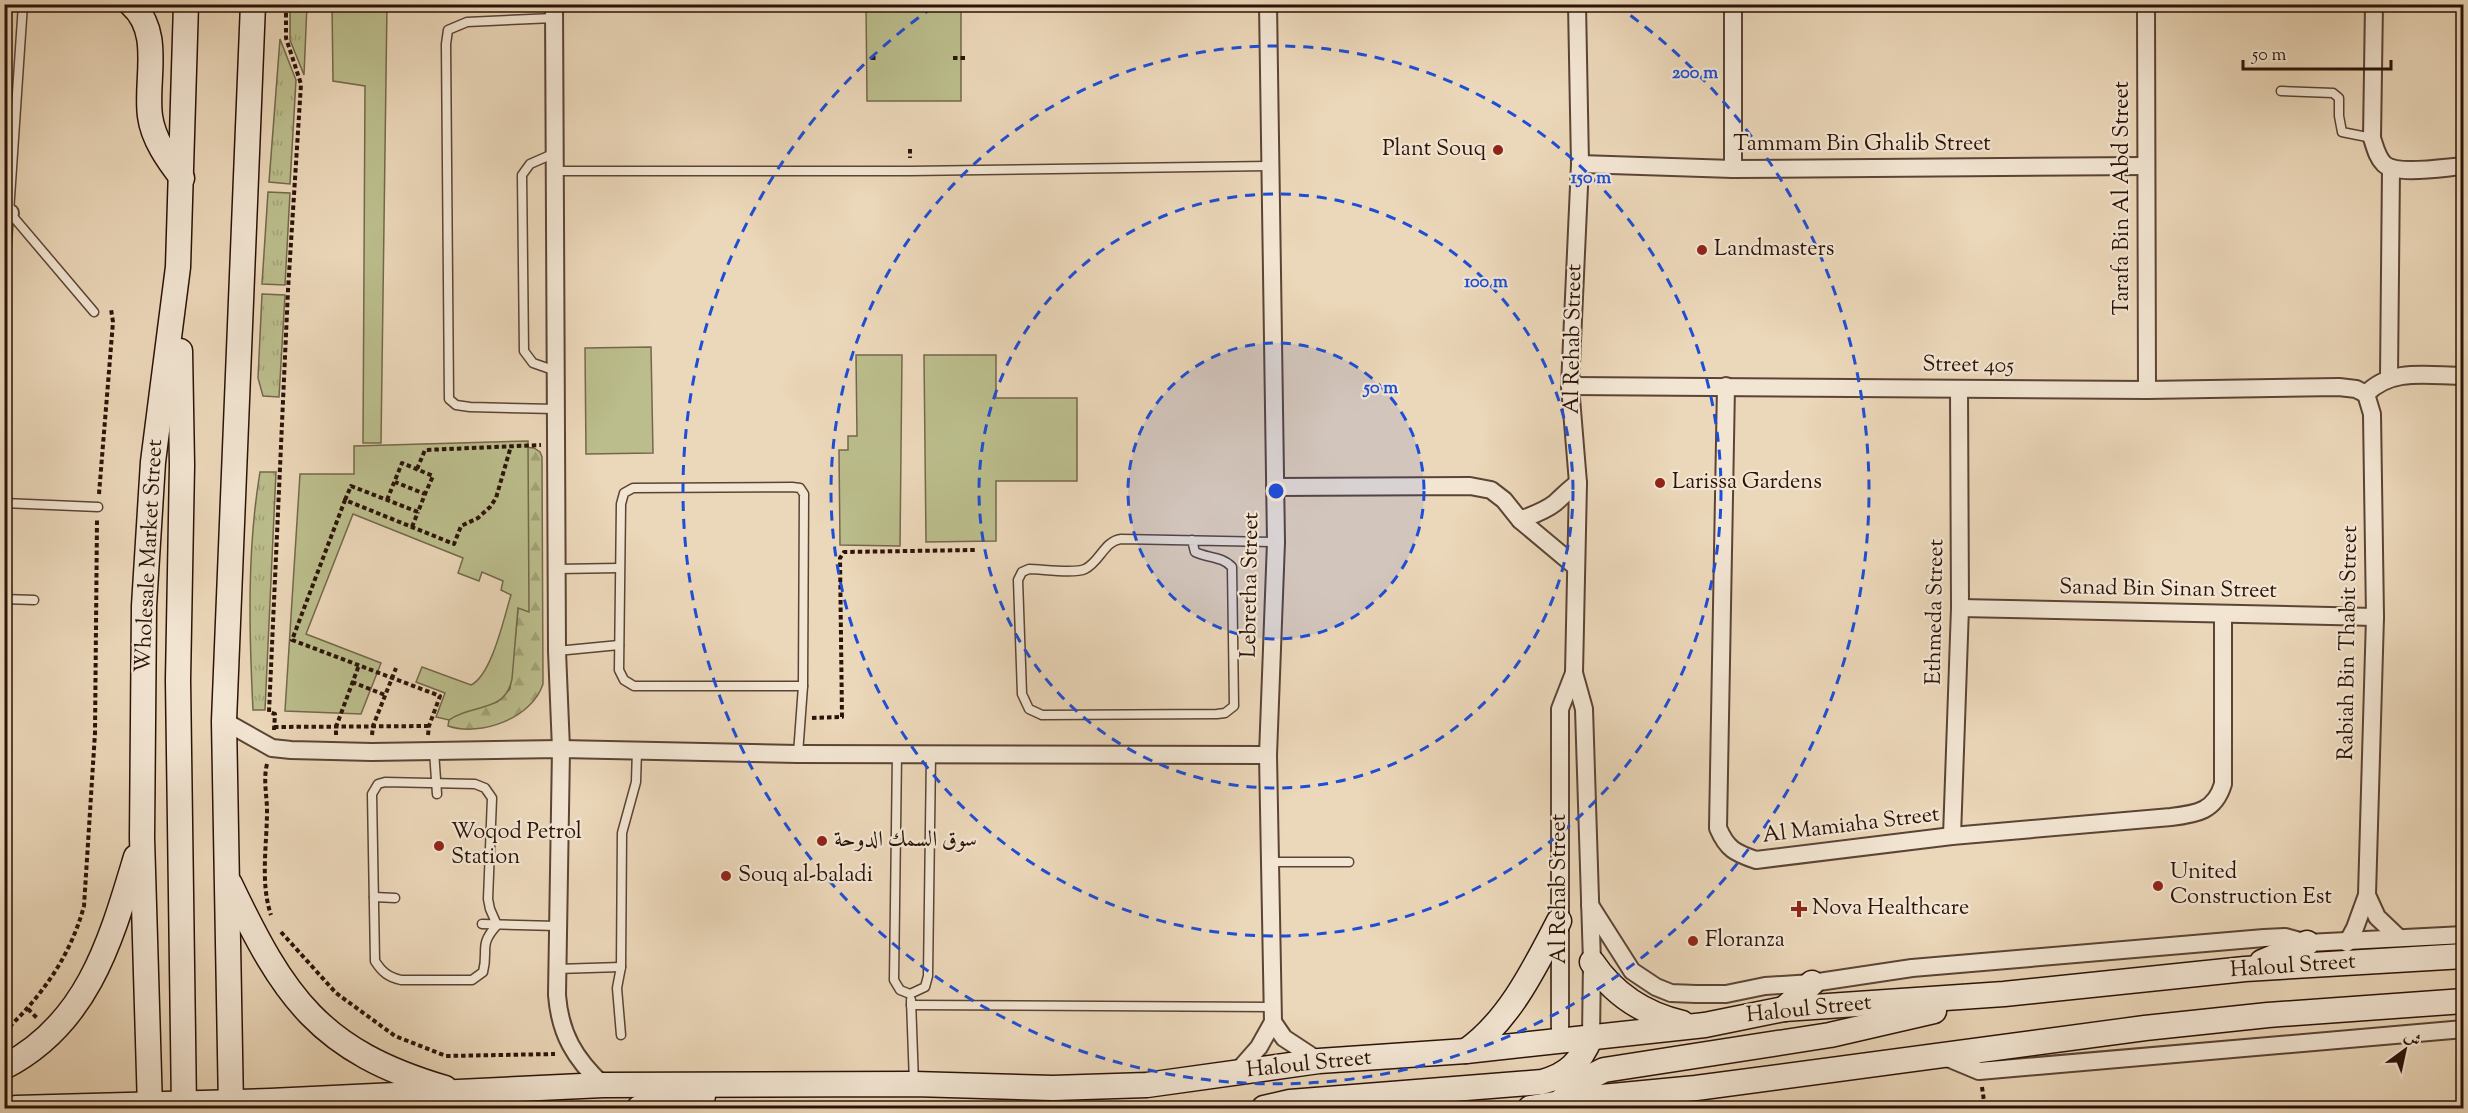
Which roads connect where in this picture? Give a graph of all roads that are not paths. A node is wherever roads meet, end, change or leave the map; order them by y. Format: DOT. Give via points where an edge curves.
graph roads {
  1 [pos="23,4"];
  2 [pos="131,4"];
  3 [pos="186,4"];
  4 [pos="253,4"];
  5 [pos="1268,4"];
  6 [pos="1577,4"];
  7 [pos="1733,4"];
  8 [pos="2146,4"];
  9 [pos="2374,4"];
  10 [pos="554,11"];
  11 [pos="2281,91"];
  12 [pos="4,117"];
  13 [pos="15,118"];
  14 [pos="2373,138"];
  15 [pos="555,153"];
  16 [pos="1580,164"];
  17 [pos="1269,166"];
  18 [pos="2145,166"];
  19 [pos="2463,166"];
  20 [pos="2391,168"];
  21 [pos="1733,169"];
  22 [pos="555,171"];
  23 [pos="182,178"];
  24 [pos="7,213"];
  25 [pos="178,267"];
  26 [pos="4,287"];
  27 [pos="93,312"];
  28 [pos="556,371"];
  29 [pos="2463,376"];
  30 [pos="2388,377"];
  31 [pos="1570,386"];
  32 [pos="1726,386"];
  33 [pos="1959,389"];
  34 [pos="2147,390"];
  35 [pos="2366,394"];
  36 [pos="556,409"];
  37 [pos="1578,483"];
  38 [pos="1275,487"];
  39 [pos="4,503"];
  40 [pos="98,507"];
  41 [pos="1520,520"];
  42 [pos="1192,540"];
  43 [pos="1276,542"];
  44 [pos="1575,566"];
  45 [pos="619,568"];
  46 [pos="557,569"];
  47 [pos="4,599"];
  48 [pos="34,600"];
  49 [pos="1960,608"];
  50 [pos="2223,614"];
  51 [pos="2375,616"];
  52 [pos="619,645"];
  53 [pos="557,651"];
  54 [pos="1574,673"];
  55 [pos="803,686"];
  56 [pos="224,721"];
  57 [pos="561,749"];
  58 [pos="638,750"];
  59 [pos="430,751"];
  60 [pos="798,754"];
  61 [pos="897,754"];
  62 [pos="931,754"];
  63 [pos="1268,755"];
  64 [pos="436,782"];
  65 [pos="436,794"];
  66 [pos="1952,836"];
  67 [pos="142,838"];
  68 [pos="1270,862"];
  69 [pos="1349,862"];
  70 [pos="226,875"];
  71 [pos="2367,895"];
  72 [pos="374,897"];
  73 [pos="395,898"];
  74 [pos="1588,901"];
  75 [pos="1559,921"];
  76 [pos="482,924"];
  77 [pos="498,925"];
  78 [pos="557,926"];
  79 [pos="2463,935"];
  80 [pos="2398,938"];
  81 [pos="2307,943"];
  82 [pos="2346,943"];
  83 [pos="2463,956"];
  84 [pos="1592,962"];
  85 [pos="621,967"];
  86 [pos="557,969"];
  87 [pos="2245,969"];
  88 [pos="1812,983"];
  89 [pos="910,994"];
  90 [pos="2004,994"];
  91 [pos="2463,1001"];
  92 [pos="911,1005"];
  93 [pos="1784,1009"];
  94 [pos="1273,1015"];
  95 [pos="1705,1024"];
  96 [pos="2463,1029"];
  97 [pos="621,1035"];
  98 [pos="1591,1037"];
  99 [pos="1560,1040"];
  100 [pos="1466,1051"];
  101 [pos="1942,1056"];
  102 [pos="1319,1061"];
  103 [pos="4,1067"];
  104 [pos="1237,1072"];
  105 [pos="1559,1077"];
  106 [pos="914,1084"];
  107 [pos="603,1085"];
  108 [pos="758,1086"];
  109 [pos="1696,1088"];
  110 [pos="465,1093"];
  111 [pos="1591,1094"];
  112 [pos="184,1106"];
  113 [pos="1558,1106"];
  114 [pos="152,1107"];
  115 [pos="228,1107"];
  116 [pos="16,1108"];
  117 [pos="639,1108"];
  118 [pos="1264,1108"];
  119 [pos="1530,1108"];
  120 [pos="1675,1108"];
  1 -- 13 [label="lane"];
  2 -- 23 [label="main road" via="144,20 150,36 150,119 166,158"];
  3 -- 23 [label="main road, Wholesale Market Street"];
  4 -- 56 [label="main road"];
  5 -- 17 [label="street, Lebretha Street"];
  6 -- 16 [label="street, Al Rehab Street"];
  7 -- 21 [label="street"];
  8 -- 18 [label="street, Tarafa Bin Al Abd Street"];
  9 -- 14 [label="street"];
  10 -- 15 [label="street"];
  10 -- 36 [label="lane" via="456,25 448,30 446,56 449,399 456,405 470,407"];
  11 -- 14 [label="lane" via="2333,93 2339,98 2342,132"];
  12 -- 13 [label="lane"];
  13 -- 24 [label="lane"];
  14 -- 20 [label="street" via="2378,156"];
  15 -- 22 [label="street"];
  15 -- 28 [label="lane" via="530,164 522,175 522,187 524,351 533,363"];
  16 -- 21 [label="street, Tammam Bin Ghalib Street"];
  16 -- 31 [label="street, Al Rehab Street"];
  17 -- 22 [label="lane"];
  17 -- 38 [label="street, Lebretha Street"];
  18 -- 21 [label="street, Tammam Bin Ghalib Street"];
  18 -- 34 [label="street, Tarafa Bin Al Abd Street"];
  19 -- 20 [label="street"];
  20 -- 30 [label="street"];
  22 -- 28 [label="street"];
  23 -- 25 [label="main road, Wholesale Market Street"];
  24 -- 26 [label="lane"];
  24 -- 27 [label="lane"];
  25 -- 67 [label="main road, Wholesale Market Street" via="153,462 144,606"];
  25 -- 112 [label="main road" via="182,465 178,692"];
  28 -- 36 [label="street"];
  29 -- 30 [label="street"];
  30 -- 35 [label="street"];
  31 -- 32 [label="street, Street 405"];
  31 -- 37 [label="street, Al Rehab Street"];
  32 -- 33 [label="street, Street 405"];
  32 -- 66 [label="street, Al Mamiaha Street" via="1718,828 1722,837 1732,850 1756,860"];
  33 -- 34 [label="street, Street 405"];
  33 -- 49 [label="street, Ethmeda Street"];
  34 -- 35 [label="street, Street 405" via="2339,387"];
  35 -- 51 [label="street, Rabiah Bin Thabit Street" via="2372,414"];
  36 -- 46 [label="street"];
  37 -- 41 [label="street" via="1552,505"];
  37 -- 44 [label="street, Al Rehab Street"];
  38 -- 41 [label="street" via="1470,486 1491,490"];
  38 -- 43 [label="street, Lebretha Street"];
  39 -- 40 [label="lane"];
  41 -- 44 [label="street"];
  42 -- 42 [label="lane" via="1115,540 1088,568 1080,571 1029,569 1022,573 1018,580 1022,694 1029,709 1042,715 1217,714 1234,706 1232,567 1221,559 1196,552"];
  42 -- 43 [label="lane"];
  43 -- 63 [label="street, Lebretha Street"];
  44 -- 54 [label="street, Al Rehab Street"];
  45 -- 46 [label="lane"];
  45 -- 52 [label="lane"];
  45 -- 55 [label="lane" via="621,504 624,493 633,488 800,488 804,494"];
  46 -- 53 [label="street"];
  47 -- 48 [label="lane"];
  49 -- 50 [label="street, Sanad Bin Sinan Street"];
  49 -- 66 [label="street, Ethmeda Street"];
  50 -- 51 [label="street, Sanad Bin Sinan Street"];
  50 -- 66 [label="street, Al Mamiaha Street" via="2224,769 2219,796 2211,806 2171,817"];
  51 -- 71 [label="street, Rabiah Bin Thabit Street"];
  52 -- 53 [label="lane"];
  52 -- 55 [label="lane" via="619,670 624,680 634,686"];
  53 -- 57 [label="street"];
  54 -- 74 [label="street, Al Rehab Street" via="1584,709"];
  54 -- 75 [label="street, Al Rehab Street" via="1560,709"];
  55 -- 60 [label="lane"];
  56 -- 59 [label="street" via="272,748"];
  56 -- 70 [label="main road"];
  57 -- 58 [label="street"];
  57 -- 59 [label="street"];
  57 -- 78 [label="street"];
  58 -- 60 [label="street"];
  58 -- 85 [label="lane" via="636,782 622,832"];
  59 -- 64 [label="lane"];
  60 -- 61 [label="street"];
  61 -- 62 [label="street"];
  61 -- 89 [label="lane" via="894,980 900,990"];
  62 -- 63 [label="street"];
  62 -- 89 [label="lane" via="928,976 925,987"];
  63 -- 68 [label="street, Lebretha Street"];
  64 -- 65 [label="lane"];
  64 -- 72 [label="lane" via="386,782 375,788"];
  64 -- 77 [label="lane" via="475,784 485,788 492,798 488,900"];
  67 -- 103 [label="main road" via="106,950 90,985 40,1044"];
  67 -- 114 [label="main road, Wholesale Market Street"];
  68 -- 69 [label="lane"];
  68 -- 94 [label="street, Lebretha Street"];
  70 -- 110 [label="main road" via="258,941 283,982 312,1017 347,1046 376,1063"];
  70 -- 115 [label="main road"];
  71 -- 80 [label="street" via="2377,917"];
  71 -- 82 [label="street, Rabiah Bin Thabit Street"];
  72 -- 73 [label="lane"];
  72 -- 77 [label="lane" via="375,961 389,977 401,980 464,981 478,977 484,966 486,939"];
  74 -- 84 [label="street, Al Rehab Street"];
  74 -- 88 [label="street, Haloul Street" via="1632,971 1671,993 1726,994"];
  75 -- 99 [label="street, Al Rehab Street"];
  75 -- 100 [label="main road" via="1504,1013"];
  76 -- 77 [label="lane"];
  77 -- 78 [label="lane"];
  78 -- 86 [label="street"];
  79 -- 80 [label="street, Haloul Street"];
  80 -- 82 [label="street, Haloul Street"];
  81 -- 82 [label="street, Haloul Street"];
  81 -- 87 [label="main road"];
  81 -- 88 [label="street, Haloul Street" via="2285,937 2246,939 1912,968"];
  83 -- 87 [label="main road, Haloul Street"];
  84 -- 95 [label="main road" via="1614,989 1646,1012 1682,1023"];
  84 -- 98 [label="street, Al Rehab Street"];
  85 -- 86 [label="lane"];
  85 -- 97 [label="lane" via="617,988"];
  86 -- 107 [label="street" via="564,1035 574,1053"];
  87 -- 90 [label="main road, Haloul Street"];
  88 -- 93 [label="main road"];
  89 -- 92 [label="lane"];
  90 -- 93 [label="main road, Haloul Street"];
  90 -- 111 [label="main road" via="1830,1035 1604,1070"];
  91 -- 101 [label="main road, Haloul Street" via="2268,1015"];
  92 -- 94 [label="lane"];
  92 -- 106 [label="lane"];
  93 -- 95 [label="main road, Haloul Street"];
  94 -- 102 [label="street" via="1284,1038"];
  94 -- 104 [label="street" via="1259,1047"];
  95 -- 98 [label="main road, Haloul Street"];
  96 -- 101 [label="street, Haloul Street" via="1979,1071"];
  98 -- 99 [label="main road, Haloul Street"];
  98 -- 105 [label="main road" via="1576,1065"];
  98 -- 111 [label="main road, Al Rehab Street"];
  99 -- 100 [label="main road, Haloul Street"];
  99 -- 105 [label="main road, Al Rehab Street"];
  100 -- 102 [label="main road, Haloul Street"];
  101 -- 109 [label="main road, Haloul Street"];
  102 -- 104 [label="main road, Haloul Street"];
  104 -- 106 [label="main road, Haloul Street" via="1147,1085 1053,1088"];
  105 -- 113 [label="main road, Al Rehab Street"];
  105 -- 118 [label="main road" via="1508,1086 1290,1102"];
  106 -- 108 [label="main road, Haloul Street"];
  107 -- 108 [label="main road, Haloul Street"];
  107 -- 110 [label="main road, Haloul Street"];
  108 -- 117 [label="main road"];
  109 -- 111 [label="main road, Haloul Street"];
  109 -- 120 [label="main road"];
  110 -- 115 [label="main road, Haloul Street"];
  111 -- 113 [label="main road, Haloul Street"];
  112 -- 114 [label="main road, Haloul Street"];
  112 -- 115 [label="main road, Haloul Street"];
  113 -- 119 [label="main road, Haloul Street"];
  114 -- 116 [label="main road, Haloul Street"];
}
